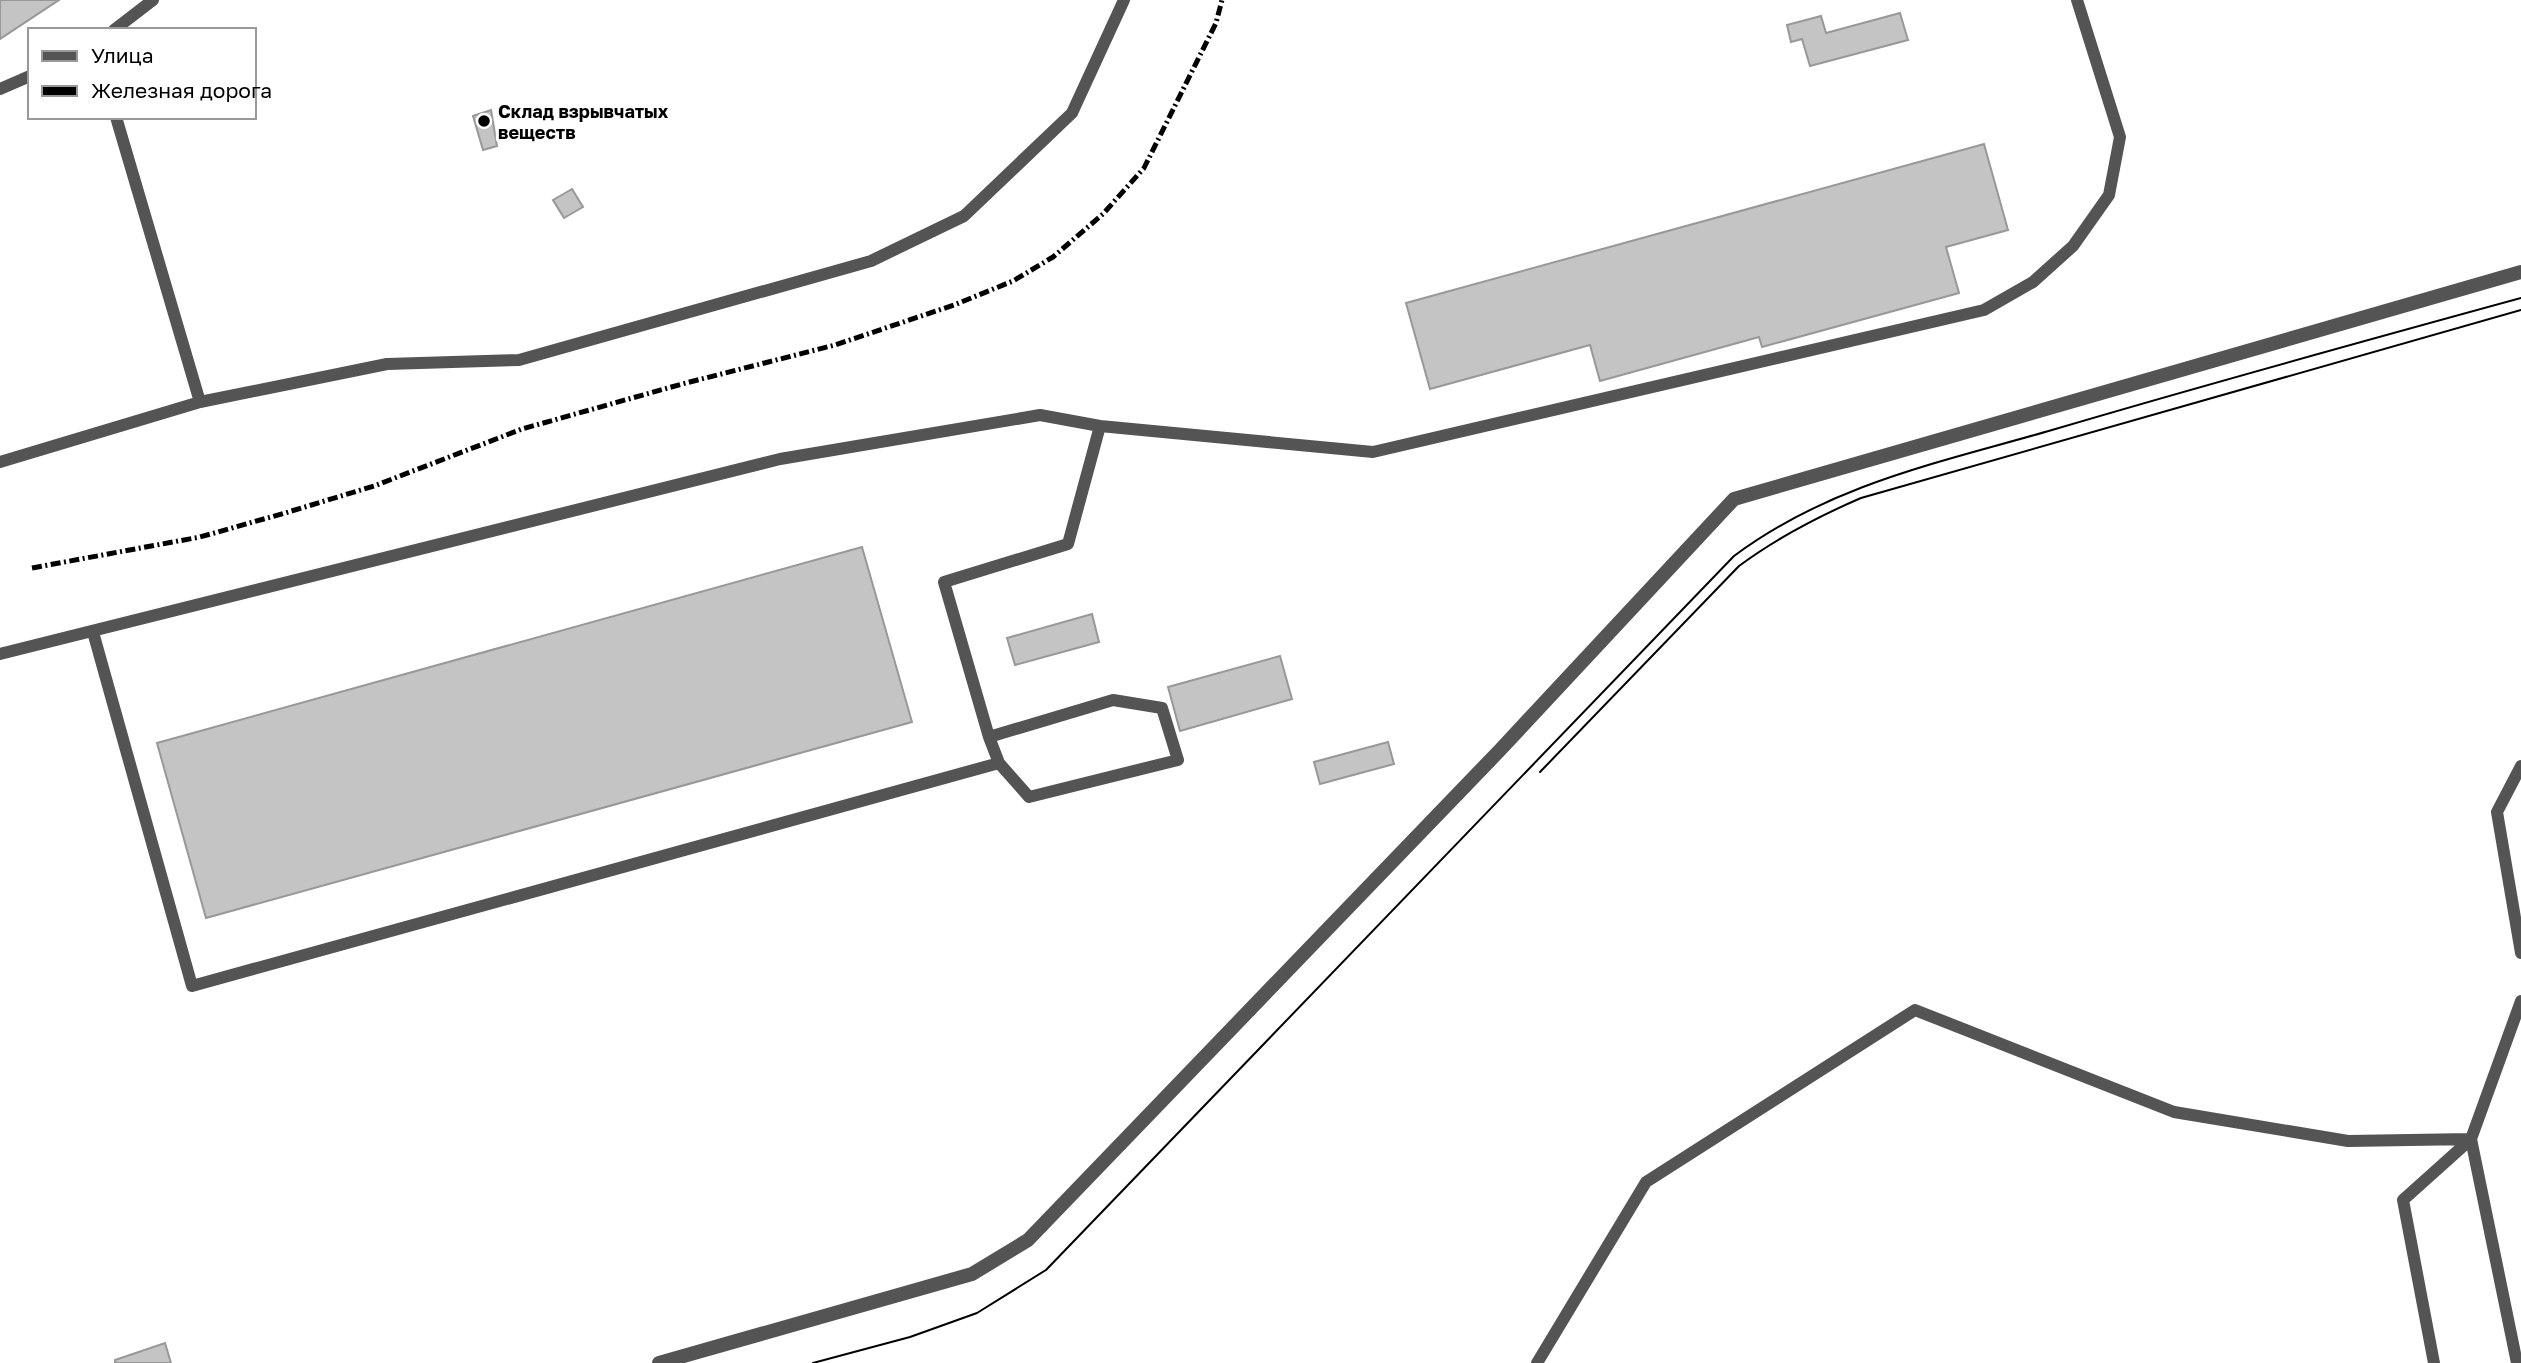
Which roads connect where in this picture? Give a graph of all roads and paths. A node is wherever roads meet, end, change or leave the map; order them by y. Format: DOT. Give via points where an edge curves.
graph roads {
  1 [pos="153,0"];
  2 [pos="1124,0"];
  3 [pos="2077,0"];
  4 [pos="117,28"];
  5 [pos="28,76"];
  6 [pos="0,89"];
  7 [pos="117,119"];
  8 [pos="2521,272"];
  9 [pos="200,402"];
  10 [pos="1100,426"];
  11 [pos="0,462"];
  12 [pos="93,632"];
  13 [pos="0,653"];
  14 [pos="989,737"];
  15 [pos="999,763"];
  16 [pos="2521,766"];
  17 [pos="2521,953"];
  18 [pos="2521,1001"];
  19 [pos="2472,1139"];
  20 [pos="659,1363"];
  21 [pos="1537,1363"];
  22 [pos="2434,1363"];
  23 [pos="2517,1363"];
  1 -- 4 [label="lane"];
  2 -- 9 [label="lane" via="1072,113 964,216 871,261 519,360 387,364"];
  3 -- 10 [label="lane" via="2120,137 2109,195 2073,246 2033,282 1984,310 1373,452"];
  5 -- 6 [label="lane"];
  7 -- 9 [label="lane"];
  8 -- 20 [label="street" via="1734,499 1500,750 1028,1240 972,1274"];
  9 -- 11 [label="lane"];
  10 -- 12 [label="lane" via="1040,415 780,459"];
  10 -- 14 [label="lane" via="1068,544 944,582"];
  12 -- 13 [label="lane"];
  12 -- 15 [label="lane" via="192,986"];
  14 -- 15 [label="lane"];
  14 -- 15 [label="lane" via="1113,700 1162,708 1178,760 1029,797"];
  16 -- 17 [label="lane" via="2497,812"];
  18 -- 19 [label="lane"];
  19 -- 21 [label="lane" via="2348,1141 2174,1112 1915,1010 1646,1182"];
  19 -- 22 [label="lane" via="2403,1200"];
  19 -- 23 [label="lane"];
}
